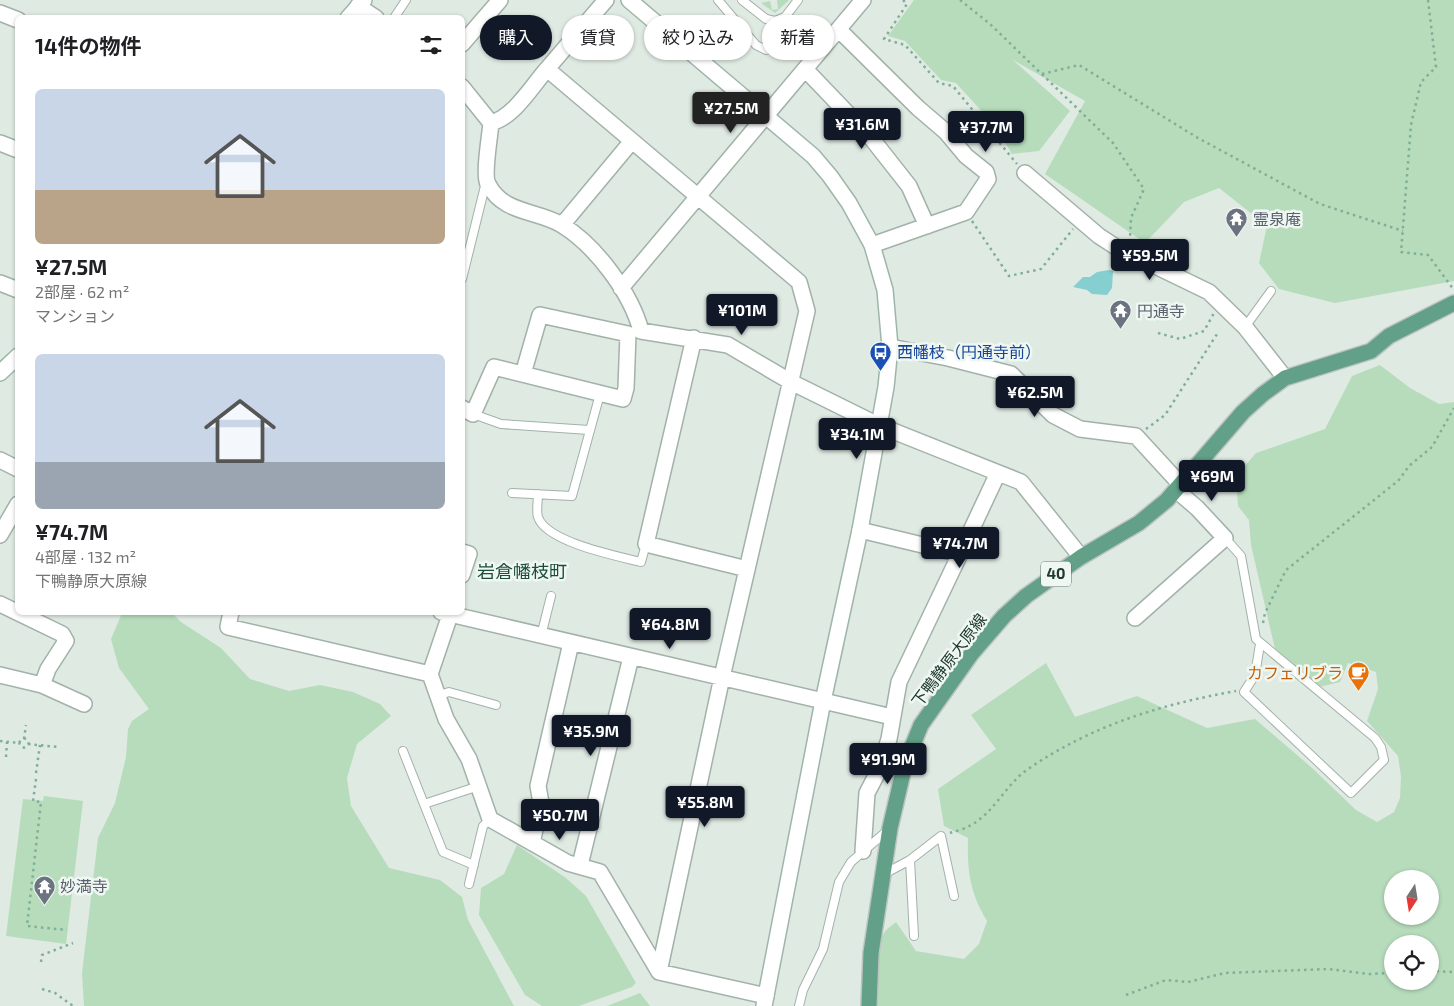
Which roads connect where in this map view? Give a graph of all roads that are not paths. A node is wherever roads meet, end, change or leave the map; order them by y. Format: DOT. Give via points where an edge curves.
graph roads {
  1 [pos="406,0"];
  2 [pos="500,0"];
  3 [pos="606,0"];
  4 [pos="629,0"];
  5 [pos="718,0"];
  6 [pos="742,0"];
  7 [pos="798,0"];
  8 [pos="863,0"];
  9 [pos="361,3"];
  10 [pos="0,13"];
  11 [pos="351,15"];
  12 [pos="373,15"];
  13 [pos="396,15"];
  14 [pos="787,15"];
  15 [pos="762,16"];
  16 [pos="15,19"];
  17 [pos="839,30"];
  18 [pos="465,41"];
  19 [pos="762,49"];
  20 [pos="547,69"];
  21 [pos="806,69"];
  22 [pos="465,91"];
  23 [pos="766,115"];
  24 [pos="491,123"];
  25 [pos="632,142"];
  26 [pos="0,143"];
  27 [pos="15,149"];
  28 [pos="1025,173"];
  29 [pos="486,182"];
  30 [pos="699,196"];
  31 [pos="562,225"];
  32 [pos="927,226"];
  33 [pos="872,245"];
  34 [pos="465,267"];
  35 [pos="0,283"];
  36 [pos="621,288"];
  37 [pos="15,289"];
  38 [pos="1271,292"];
  39 [pos="1454,303"];
  40 [pos="1245,327"];
  41 [pos="634,332"];
  42 [pos="694,338"];
  43 [pos="890,347"];
  44 [pos="15,360"];
  45 [pos="0,373"];
  46 [pos="523,374"];
  47 [pos="1285,378"];
  48 [pos="791,382"];
  49 [pos="600,394"];
  50 [pos="468,411"];
  51 [pos="878,425"];
  52 [pos="589,430"];
  53 [pos="0,460"];
  54 [pos="15,468"];
  55 [pos="998,473"];
  56 [pos="1178,487"];
  57 [pos="512,493"];
  58 [pos="538,494"];
  59 [pos="12,524"];
  60 [pos="860,530"];
  61 [pos="0,535"];
  62 [pos="1225,538"];
  63 [pos="646,544"];
  64 [pos="465,553"];
  65 [pos="960,554"];
  66 [pos="1081,557"];
  67 [pos="465,566"];
  68 [pos="747,569"];
  69 [pos="551,596"];
  70 [pos="0,604"];
  71 [pos="15,611"];
  72 [pos="23,615"];
  73 [pos="230,615"];
  74 [pos="447,615"];
  75 [pos="456,615"];
  76 [pos="1135,618"];
  77 [pos="541,636"];
  78 [pos="571,643"];
  79 [pos="1260,644"];
  80 [pos="632,657"];
  81 [pos="430,674"];
  82 [pos="0,676"];
  83 [pos="722,678"];
  84 [pos="42,685"];
  85 [pos="437,696"];
  86 [pos="823,701"];
  87 [pos="84,704"];
  88 [pos="496,705"];
  89 [pos="892,717"];
  90 [pos="403,751"];
  91 [pos="479,786"];
  92 [pos="424,804"];
  93 [pos="490,819"];
  94 [pos="890,828"];
  95 [pos="532,843"];
  96 [pos="863,851"];
  97 [pos="910,860"];
  98 [pos="474,865"];
  99 [pos="580,865"];
  100 [pos="884,874"];
  101 [pos="469,884"];
  102 [pos="954,896"];
  103 [pos="914,936"];
  104 [pos="659,972"];
  105 [pos="765,1001"];
  106 [pos="799,1006"];
  107 [pos="869,1006"];
  1 -- 13 [label="lane"];
  2 -- 18 [label="street"];
  3 -- 20 [label="street"];
  4 -- 23 [label="street"];
  5 -- 19 [label="lane"];
  6 -- 15 [label="lane"];
  7 -- 14 [label="lane"];
  8 -- 17 [label="street"];
  9 -- 11 [label="street"];
  9 -- 12 [label="street"];
  10 -- 16 [label="street"];
  17 -- 21 [label="street"];
  17 -- 32 [label="street" via="986,172 988,179 966,212"];
  20 -- 24 [label="street" via="510,111"];
  20 -- 25 [label="street"];
  21 -- 23 [label="street"];
  21 -- 32 [label="street" via="872,139 903,178"];
  22 -- 24 [label="street"];
  23 -- 30 [label="street"];
  23 -- 33 [label="street" via="813,156 830,176"];
  24 -- 29 [label="street"];
  25 -- 30 [label="street"];
  25 -- 31 [label="street"];
  26 -- 27 [label="street"];
  28 -- 40 [label="street" via="1099,236 1130,255 1187,280 1220,301"];
  29 -- 31 [label="street" via="496,197 506,204"];
  29 -- 34 [label="lane"];
  30 -- 36 [label="street"];
  30 -- 48 [label="street" via="799,282 807,311"];
  31 -- 36 [label="street" via="594,253"];
  32 -- 33 [label="street"];
  33 -- 43 [label="street" via="885,290"];
  35 -- 37 [label="street"];
  36 -- 41 [label="street" via="636,310"];
  38 -- 40 [label="lane"];
  39 -- 47 [label="main road, 下鴨静原大原線 / 40" via="1422,318 1365,353"];
  40 -- 47 [label="street"];
  41 -- 42 [label="street"];
  41 -- 46 [label="street" via="540,315"];
  41 -- 49 [label="street" via="622,399"];
  42 -- 48 [label="street" via="728,345"];
  42 -- 63 [label="street"];
  43 -- 51 [label="street"];
  43 -- 56 [label="street" via="1011,374 1054,415 1080,429 1136,436"];
  44 -- 45 [label="street"];
  46 -- 49 [label="street"];
  46 -- 50 [label="street" via="494,367"];
  47 -- 56 [label="main road, 下鴨静原大原線 / 40" via="1243,412"];
  48 -- 51 [label="street"];
  48 -- 68 [label="street"];
  49 -- 52 [label="lane"];
  50 -- 52 [label="lane" via="501,424"];
  51 -- 55 [label="street"];
  51 -- 60 [label="street"];
  52 -- 58 [label="lane" via="572,496"];
  53 -- 54 [label="street"];
  55 -- 65 [label="street"];
  55 -- 66 [label="street" via="1021,482"];
  56 -- 62 [label="street"];
  56 -- 66 [label="main road, 下鴨静原大原線 / 40" via="1139,524"];
  57 -- 58 [label="lane"];
  58 -- 63 [label="lane" via="537,516 544,526 576,546 641,562"];
  59 -- 61 [label="street"];
  60 -- 65 [label="street"];
  60 -- 86 [label="street"];
  62 -- 76 [label="street"];
  62 -- 79 [label="lane" via="1241,556 1248,605"];
  63 -- 68 [label="street"];
  64 -- 67 [label="street" via="469,554"];
  65 -- 89 [label="street" via="898,682"];
  66 -- 94 [label="main road, 下鴨静原大原線 / 40" via="1004,616 921,725 905,764"];
  68 -- 83 [label="street"];
  69 -- 77 [label="lane"];
  70 -- 71 [label="street"];
  72 -- 84 [label="street" via="62,634 66,641"];
  73 -- 81 [label="street" via="228,626"];
  74 -- 81 [label="street"];
  75 -- 77 [label="street"];
  77 -- 78 [label="street"];
  78 -- 80 [label="street"];
  78 -- 95 [label="street" via="538,786 541,804"];
  79 -- 79 [label="lane" via="1255,675 1244,692 1351,793 1384,760 1381,747 1375,738"];
  80 -- 83 [label="street"];
  80 -- 99 [label="street"];
  81 -- 85 [label="street"];
  82 -- 84 [label="street"];
  83 -- 86 [label="street"];
  83 -- 104 [label="street"];
  84 -- 87 [label="street"];
  85 -- 88 [label="lane" via="449,692"];
  85 -- 91 [label="street"];
  86 -- 89 [label="street"];
  86 -- 105 [label="street"];
  89 -- 96 [label="street" via="879,770 867,792"];
  90 -- 92 [label="lane"];
  91 -- 92 [label="lane"];
  91 -- 93 [label="street"];
  92 -- 98 [label="lane" via="443,852"];
  93 -- 95 [label="street"];
  93 -- 98 [label="lane" via="483,826"];
  94 -- 96 [label="lane"];
  94 -- 100 [label="main road, 下鴨静原大原線 / 40"];
  95 -- 99 [label="street" via="568,863"];
  96 -- 106 [label="lane" via="851,862 839,882 823,949 803,990"];
  97 -- 100 [label="lane"];
  97 -- 102 [label="lane" via="941,836"];
  97 -- 103 [label="lane"];
  98 -- 101 [label="lane"];
  99 -- 104 [label="street" via="600,872"];
  100 -- 107 [label="main road, 下鴨静原大原線 / 40" via="871,954"];
  104 -- 105 [label="street"];
}
